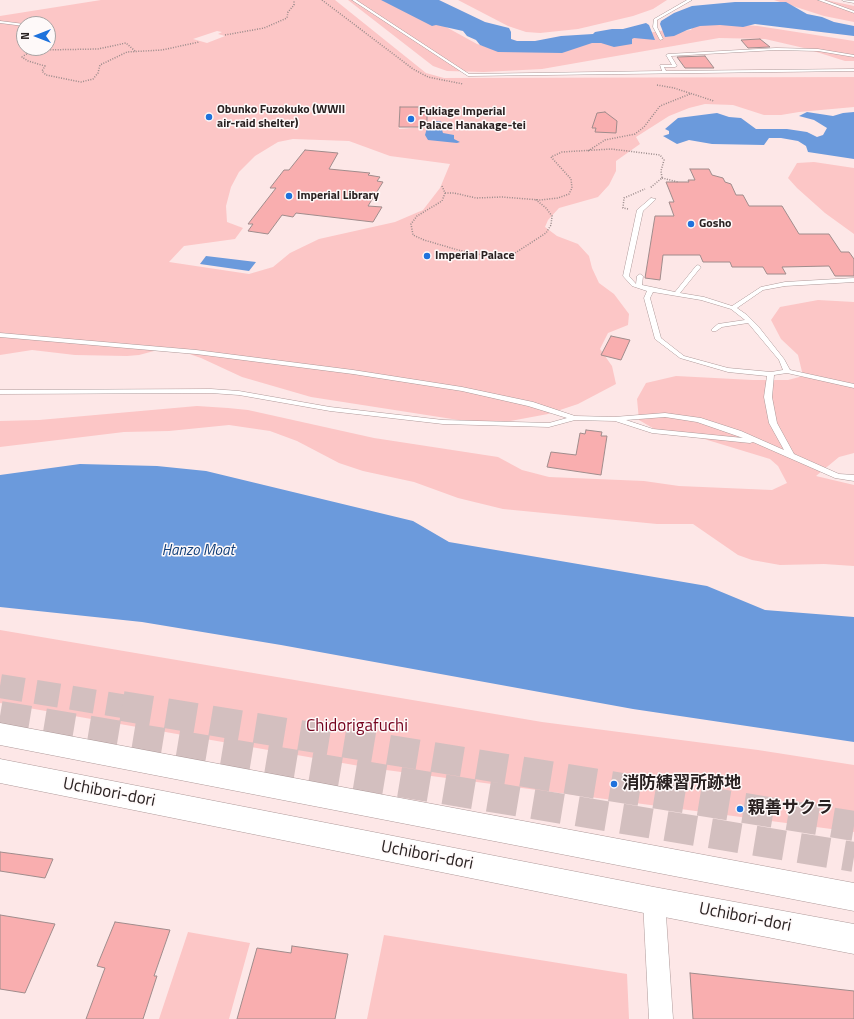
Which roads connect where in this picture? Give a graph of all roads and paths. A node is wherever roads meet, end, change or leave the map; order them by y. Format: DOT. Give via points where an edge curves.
graph roads {
  1 [pos="294,0"];
  2 [pos="354,0"];
  3 [pos="690,0"];
  4 [pos="820,0"];
  5 [pos="844,0"];
  6 [pos="854,2"];
  7 [pos="854,12"];
  8 [pos="0,22"];
  9 [pos="16,24"];
  10 [pos="225,35"];
  11 [pos="661,39"];
  12 [pos="199,42"];
  13 [pos="135,51"];
  14 [pos="854,56"];
  15 [pos="854,70"];
  16 [pos="666,73"];
  17 [pos="691,93"];
  18 [pos="588,152"];
  19 [pos="662,178"];
  20 [pos="678,182"];
  21 [pos="442,186"];
  22 [pos="445,193"];
  23 [pos="535,199"];
  24 [pos="653,199"];
  25 [pos="640,210"];
  26 [pos="698,267"];
  27 [pos="640,276"];
  28 [pos="854,280"];
  29 [pos="639,286"];
  30 [pos="651,290"];
  31 [pos="676,294"];
  32 [pos="733,308"];
  33 [pos="750,321"];
  34 [pos="714,330"];
  35 [pos="0,335"];
  36 [pos="786,371"];
  37 [pos="771,374"];
  38 [pos="854,386"];
  39 [pos="0,392"];
  40 [pos="575,418"];
  41 [pos="614,419"];
  42 [pos="760,442"];
  43 [pos="791,456"];
  44 [pos="854,478"];
  45 [pos="0,734"];
  46 [pos="0,771"];
  47 [pos="854,897"];
  48 [pos="654,901"];
  49 [pos="854,939"];
  50 [pos="661,1019"];
  1 -- 10 [label="path" via="287,18 264,28"];
  2 -- 16 [label="lane" via="468,74"];
  3 -- 11 [label="lane" via="655,20 655,27"];
  4 -- 7 [label="lane"];
  5 -- 6 [label="lane"];
  8 -- 9 [label="lane"];
  12 -- 13 [label="path" via="162,50"];
  13 -- 13 [label="path" via="126,43 98,49 40,50 22,57 45,66 42,71 46,75 81,82 93,79 100,65 110,59"];
  14 -- 16 [label="lane" via="818,50 776,49 668,55 675,66 661,66"];
  15 -- 16 [label="lane"];
  17 -- 18 [label="path" via="660,106 644,127 635,134 605,140"];
  18 -- 19 [label="path" via="611,149 660,155 664,160"];
  18 -- 23 [label="path" via="562,152 551,156 571,179 572,188 569,194 558,198"];
  19 -- 20 [label="path"];
  19 -- 25 [label="path" via="651,187 624,198 623,208"];
  21 -- 22 [label="path"];
  22 -- 23 [label="path" via="476,198"];
  22 -- 23 [label="path" via="442,201 417,216 411,224 413,235 458,250 492,257 512,255 546,233 551,225 552,216"];
  24 -- 25 [label="lane"];
  25 -- 29 [label="lane" via="626,276 634,285"];
  26 -- 31 [label="lane"];
  27 -- 29 [label="lane"];
  28 -- 32 [label="lane" via="785,284 761,289"];
  29 -- 30 [label="lane"];
  30 -- 31 [label="lane"];
  30 -- 37 [label="lane" via="647,298 658,339 682,357 728,370"];
  31 -- 32 [label="lane" via="702,298"];
  32 -- 33 [label="lane"];
  33 -- 34 [label="lane" via="720,325"];
  33 -- 36 [label="lane" via="782,360"];
  35 -- 40 [label="lane" via="196,352 353,372 462,389 530,404"];
  36 -- 37 [label="lane"];
  36 -- 38 [label="lane"];
  37 -- 43 [label="lane" via="768,397 773,423"];
  39 -- 40 [label="lane" via="211,391 239,393 330,409 442,422 549,425"];
  40 -- 41 [label="lane"];
  41 -- 42 [label="lane" via="652,431"];
  41 -- 42 [label="lane" via="665,415 698,420"];
  42 -- 43 [label="lane"];
  43 -- 44 [label="lane" via="838,476"];
  45 -- 47 [label="main road"];
  46 -- 48 [label="main road, Uchibori-dori"];
  48 -- 49 [label="main road, Uchibori-dori"];
  48 -- 50 [label="street"];
}
